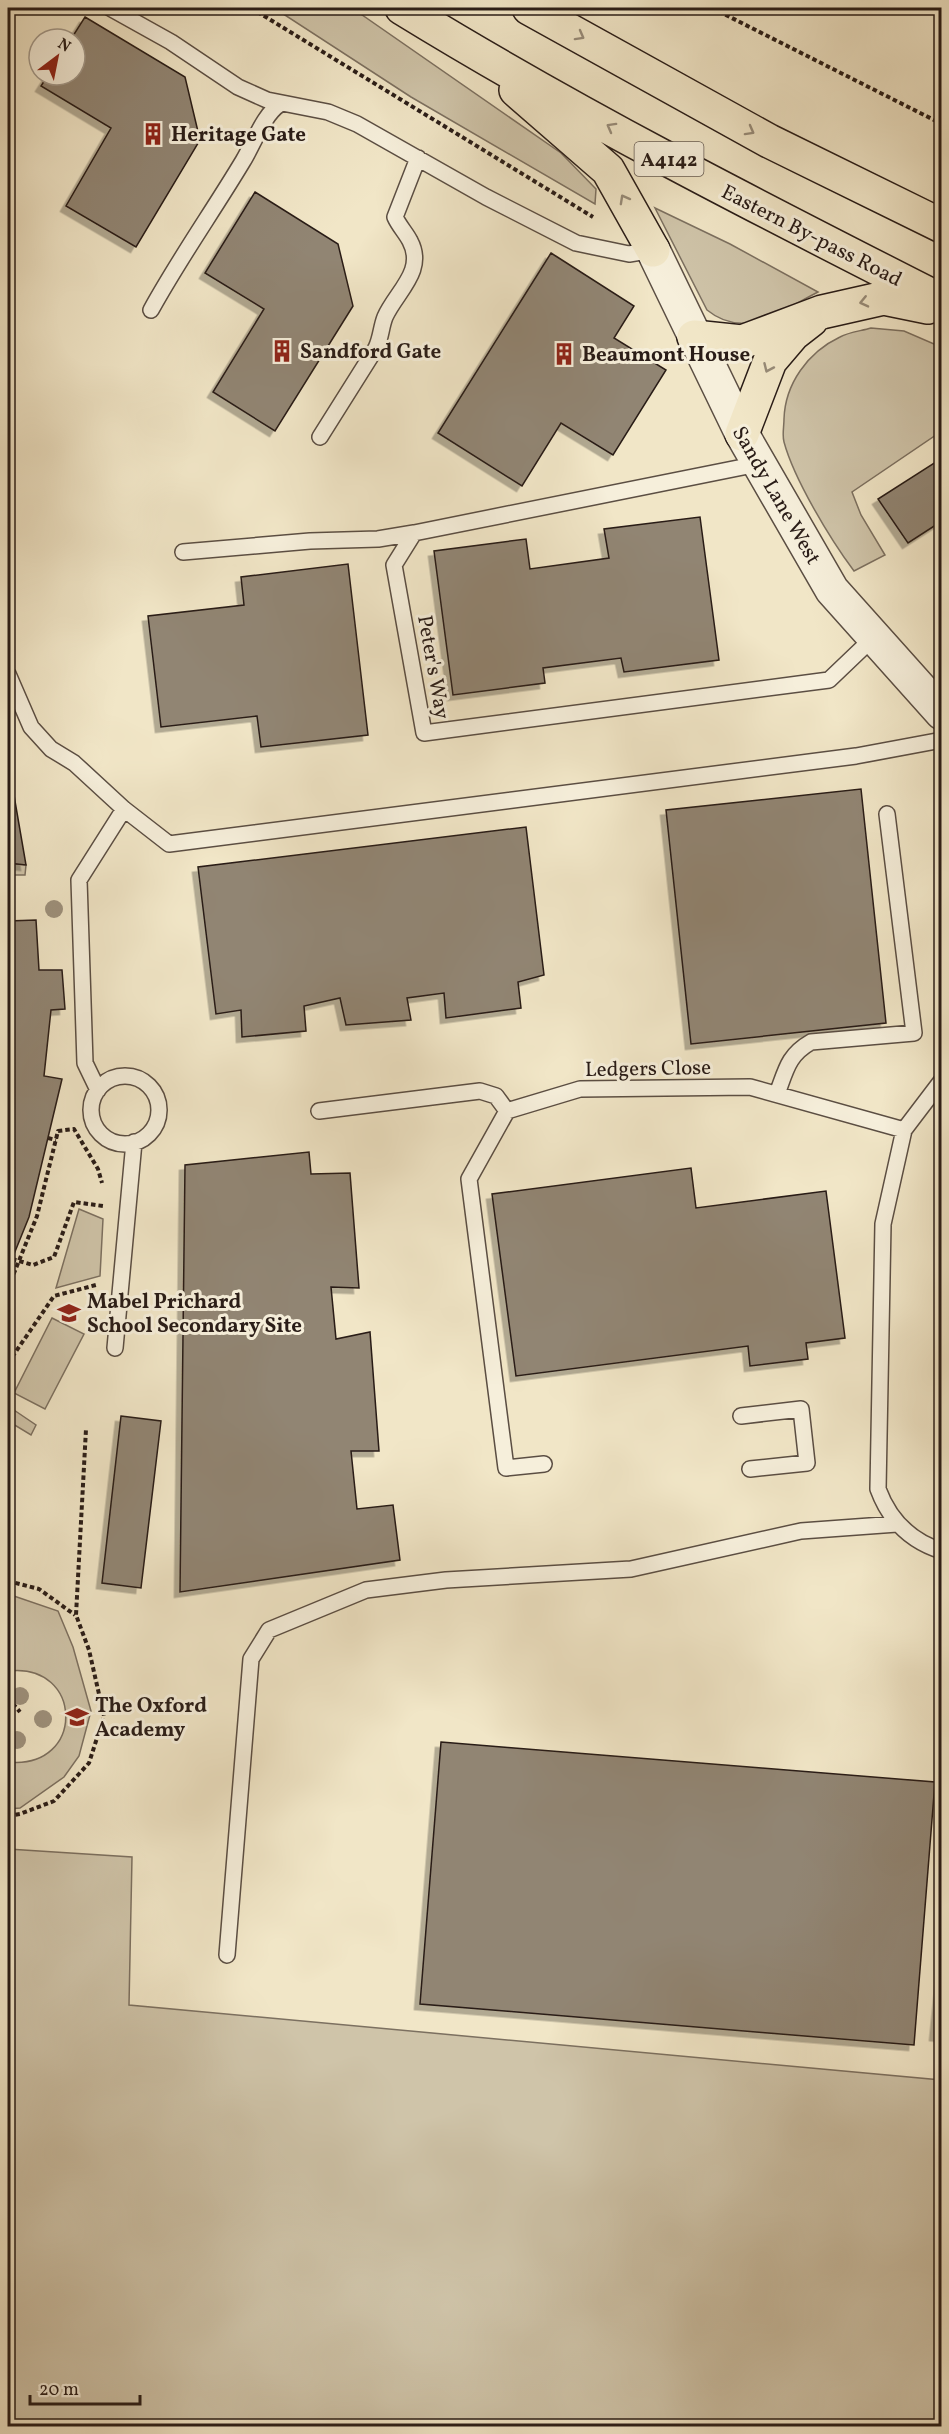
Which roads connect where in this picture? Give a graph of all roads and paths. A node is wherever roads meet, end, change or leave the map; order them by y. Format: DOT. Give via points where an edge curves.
graph roads {
  1 [pos="110,8"];
  2 [pos="251,8"];
  3 [pos="402,8"];
  4 [pos="529,8"];
  5 [pos="712,8"];
  6 [pos="466,46"];
  7 [pos="280,104"];
  8 [pos="942,124"];
  9 [pos="418,158"];
  10 [pos="580,210"];
  11 [pos="942,226"];
  12 [pos="653,250"];
  13 [pos="942,300"];
  14 [pos="151,310"];
  15 [pos="942,310"];
  16 [pos="822,312"];
  17 [pos="694,337"];
  18 [pos="742,434"];
  19 [pos="320,437"];
  20 [pos="758,464"];
  21 [pos="414,532"];
  22 [pos="183,552"];
  23 [pos="874,637"];
  24 [pos="8,674"];
  25 [pos="942,713"];
  26 [pos="942,740"];
  27 [pos="124,809"];
  28 [pos="887,814"];
  29 [pos="942,1080"];
  30 [pos="98,1090"];
  31 [pos="777,1094"];
  32 [pos="319,1111"];
  33 [pos="507,1111"];
  34 [pos="904,1130"];
  35 [pos="48,1138"];
  36 [pos="56,1140"];
  37 [pos="134,1142"];
  38 [pos="104,1188"];
  39 [pos="107,1198"];
  40 [pos="12,1258"];
  41 [pos="19,1261"];
  42 [pos="105,1282"];
  43 [pos="8,1288"];
  44 [pos="115,1348"];
  45 [pos="8,1363"];
  46 [pos="741,1416"];
  47 [pos="86,1429"];
  48 [pos="544,1464"];
  49 [pos="750,1469"];
  50 [pos="897,1524"];
  51 [pos="942,1551"];
  52 [pos="8,1581"];
  53 [pos="76,1615"];
  54 [pos="8,1698"];
  55 [pos="20,1712"];
  56 [pos="8,1816"];
  57 [pos="227,1955"];
  1 -- 7 [label="lane" via="171,42 238,87"];
  2 -- 10 [label="path"];
  3 -- 6 [label="highway, Eastern By-pass Road / A4142"];
  4 -- 11 [label="highway, one-way" via="769,141"];
  5 -- 8 [label="path"];
  12 -- 6 [label="highway, one-way" via="608,170"];
  13 -- 6 [label="highway, Eastern By-pass Road / A4142, one-way" via="742,200"];
  7 -- 9 [label="lane" via="328,112"];
  7 -- 14 [label="lane" via="270,110 243,162"];
  9 -- 12 [label="lane" via="576,243 629,255"];
  9 -- 19 [label="lane" via="395,217 410,240 415,260 412,272 385,318 376,348"];
  12 -- 17 [label="street, Sandy Lane West"];
  15 -- 16 [label="highway, one-way" via="884,298"];
  16 -- 17 [label="highway" via="742,342"];
  16 -- 18 [label="highway, one-way" via="793,334 770,361"];
  17 -- 18 [label="street, Sandy Lane West"];
  18 -- 20 [label="street, Sandy Lane West"];
  20 -- 21 [label="lane"];
  20 -- 23 [label="street, Sandy Lane West" via="832,590"];
  21 -- 22 [label="lane"];
  21 -- 23 [label="lane, Peter's Way" via="394,565 424,733 829,680"];
  23 -- 25 [label="street, Sandy Lane West"];
  24 -- 27 [label="lane" via="31,727 51,749 74,763"];
  26 -- 27 [label="lane" via="856,756 168,844"];
  27 -- 30 [label="lane" via="79,880 85,1063"];
  28 -- 31 [label="lane" via="914,1033 811,1041 791,1057"];
  29 -- 34 [label="lane"];
  30 -- 37 [label="lane" via="92,1109 98,1129 114,1141"];
  30 -- 37 [label="lane" via="117,1077 129,1076 150,1086 159,1107 158,1119 145,1137"];
  31 -- 33 [label="lane, Ledgers Close" via="750,1087 580,1089"];
  31 -- 34 [label="lane, Ledgers Close"];
  32 -- 33 [label="lane" via="480,1091 496,1095"];
  33 -- 48 [label="lane" via="469,1179 506,1468"];
  34 -- 50 [label="lane" via="883,1224 878,1489"];
  35 -- 36 [label="path"];
  36 -- 38 [label="path" via="58,1131 74,1129 99,1169"];
  36 -- 41 [label="path" via="37,1216"];
  37 -- 44 [label="lane"];
  39 -- 41 [label="path" via="109,1207 74,1202 54,1257 33,1265"];
  40 -- 41 [label="path"];
  41 -- 43 [label="path"];
  42 -- 45 [label="path" via="54,1296"];
  46 -- 49 [label="lane" via="801,1409 807,1463"];
  47 -- 53 [label="path"];
  50 -- 51 [label="lane"];
  50 -- 57 [label="lane" via="801,1531 631,1569 446,1580 366,1590 269,1630 250,1659"];
  52 -- 53 [label="path" via="39,1589"];
  53 -- 56 [label="path" via="89,1650 104,1716 88,1763 54,1801"];
  54 -- 55 [label="path"];
}
